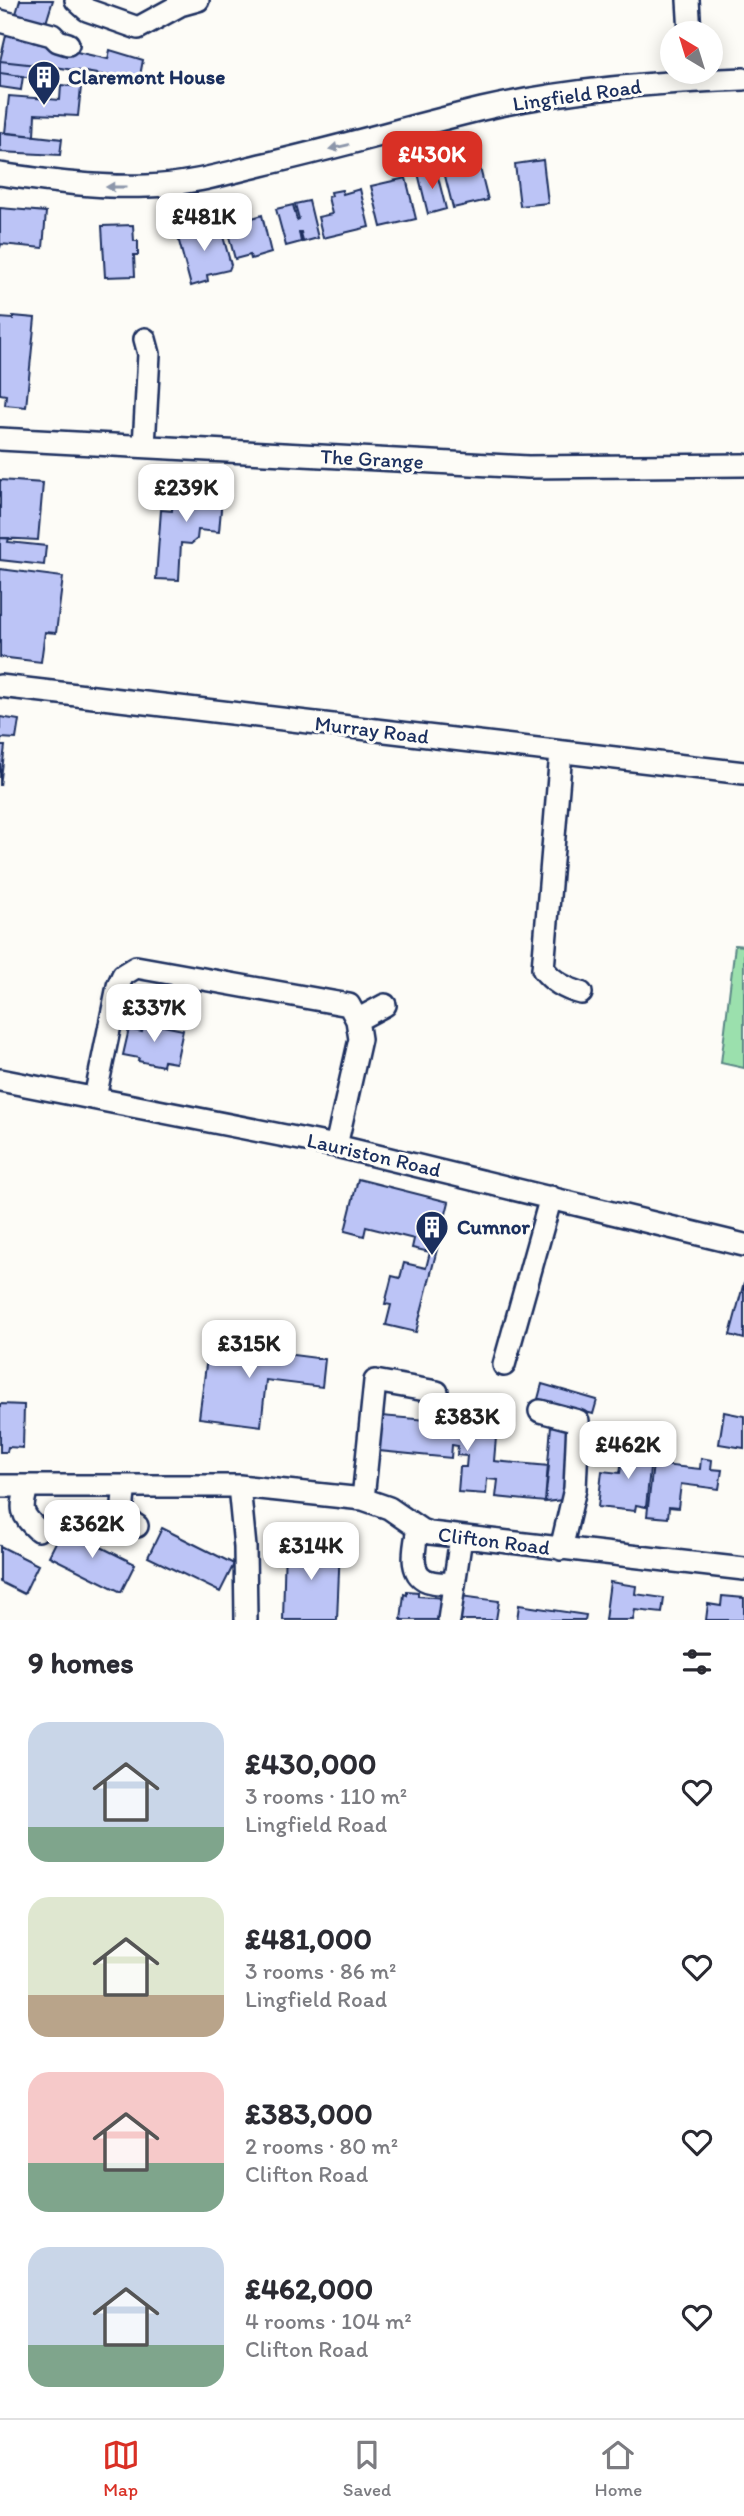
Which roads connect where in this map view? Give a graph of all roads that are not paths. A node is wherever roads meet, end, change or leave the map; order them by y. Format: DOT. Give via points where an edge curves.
graph roads {
  1 [pos="198,0"];
  2 [pos="688,0"];
  3 [pos="80,1"];
  4 [pos="0,21"];
  5 [pos="689,21"];
  6 [pos="68,44"];
  7 [pos="723,78"];
  8 [pos="744,79"];
  9 [pos="660,81"];
  10 [pos="0,174"];
  11 [pos="145,338"];
  12 [pos="0,439"];
  13 [pos="144,446"];
  14 [pos="744,465"];
  15 [pos="0,686"];
  16 [pos="561,752"];
  17 [pos="744,773"];
  18 [pos="581,993"];
  19 [pos="385,1005"];
  20 [pos="357,1020"];
  21 [pos="0,1080"];
  22 [pos="94,1098"];
  23 [pos="335,1146"];
  24 [pos="551,1197"];
  25 [pos="744,1245"];
  26 [pos="504,1365"];
  27 [pos="437,1392"];
  28 [pos="540,1411"];
  29 [pos="0,1486"];
  30 [pos="125,1486"];
  31 [pos="239,1486"];
  32 [pos="27,1487"];
  33 [pos="363,1499"];
  34 [pos="137,1526"];
  35 [pos="418,1528"];
  36 [pos="38,1530"];
  37 [pos="461,1537"];
  38 [pos="561,1549"];
  39 [pos="744,1569"];
  40 [pos="454,1583"];
  41 [pos="246,1620"];
  42 [pos="449,1620"];
  1 -- 3 [label="street" via="138,28 87,10"];
  2 -- 5 [label="street"];
  4 -- 6 [label="street"];
  7 -- 8 [label="street, Lingfield Road"];
  9 -- 10 [label="street, Lingfield Road, one-way" via="522,101 195,180 93,187"];
  11 -- 13 [label="street" via="149,354"];
  12 -- 13 [label="street, The Grange"];
  13 -- 14 [label="street, The Grange" via="528,467"];
  15 -- 16 [label="street, Murray Road"];
  16 -- 17 [label="street, Murray Road"];
  16 -- 18 [label="street" via="543,969 566,989"];
  19 -- 20 [label="street"];
  20 -- 22 [label="street" via="349,1005 136,967 123,975 118,986"];
  20 -- 23 [label="street" via="360,1040"];
  21 -- 22 [label="street, Lauriston Road"];
  22 -- 23 [label="street, Lauriston Road"];
  23 -- 24 [label="street, Lauriston Road"];
  24 -- 25 [label="street, Lauriston Road"];
  24 -- 26 [label="street"];
  27 -- 33 [label="street" via="375,1381"];
  28 -- 38 [label="street" via="578,1421 575,1489"];
  29 -- 32 [label="street, Clifton Road"];
  30 -- 31 [label="street, Clifton Road"];
  30 -- 32 [label="street, Clifton Road"];
  30 -- 34 [label="street" via="123,1513"];
  31 -- 33 [label="street, Clifton Road"];
  31 -- 41 [label="street"];
  32 -- 36 [label="street" via="24,1517"];
  33 -- 35 [label="street, Clifton Road" via="388,1508"];
  35 -- 37 [label="street, Clifton Road"];
  35 -- 40 [label="street" via="412,1559 416,1569 431,1583"];
  37 -- 38 [label="street, Clifton Road"];
  37 -- 40 [label="street"];
  38 -- 39 [label="street, Clifton Road"];
  40 -- 42 [label="street"];
}
